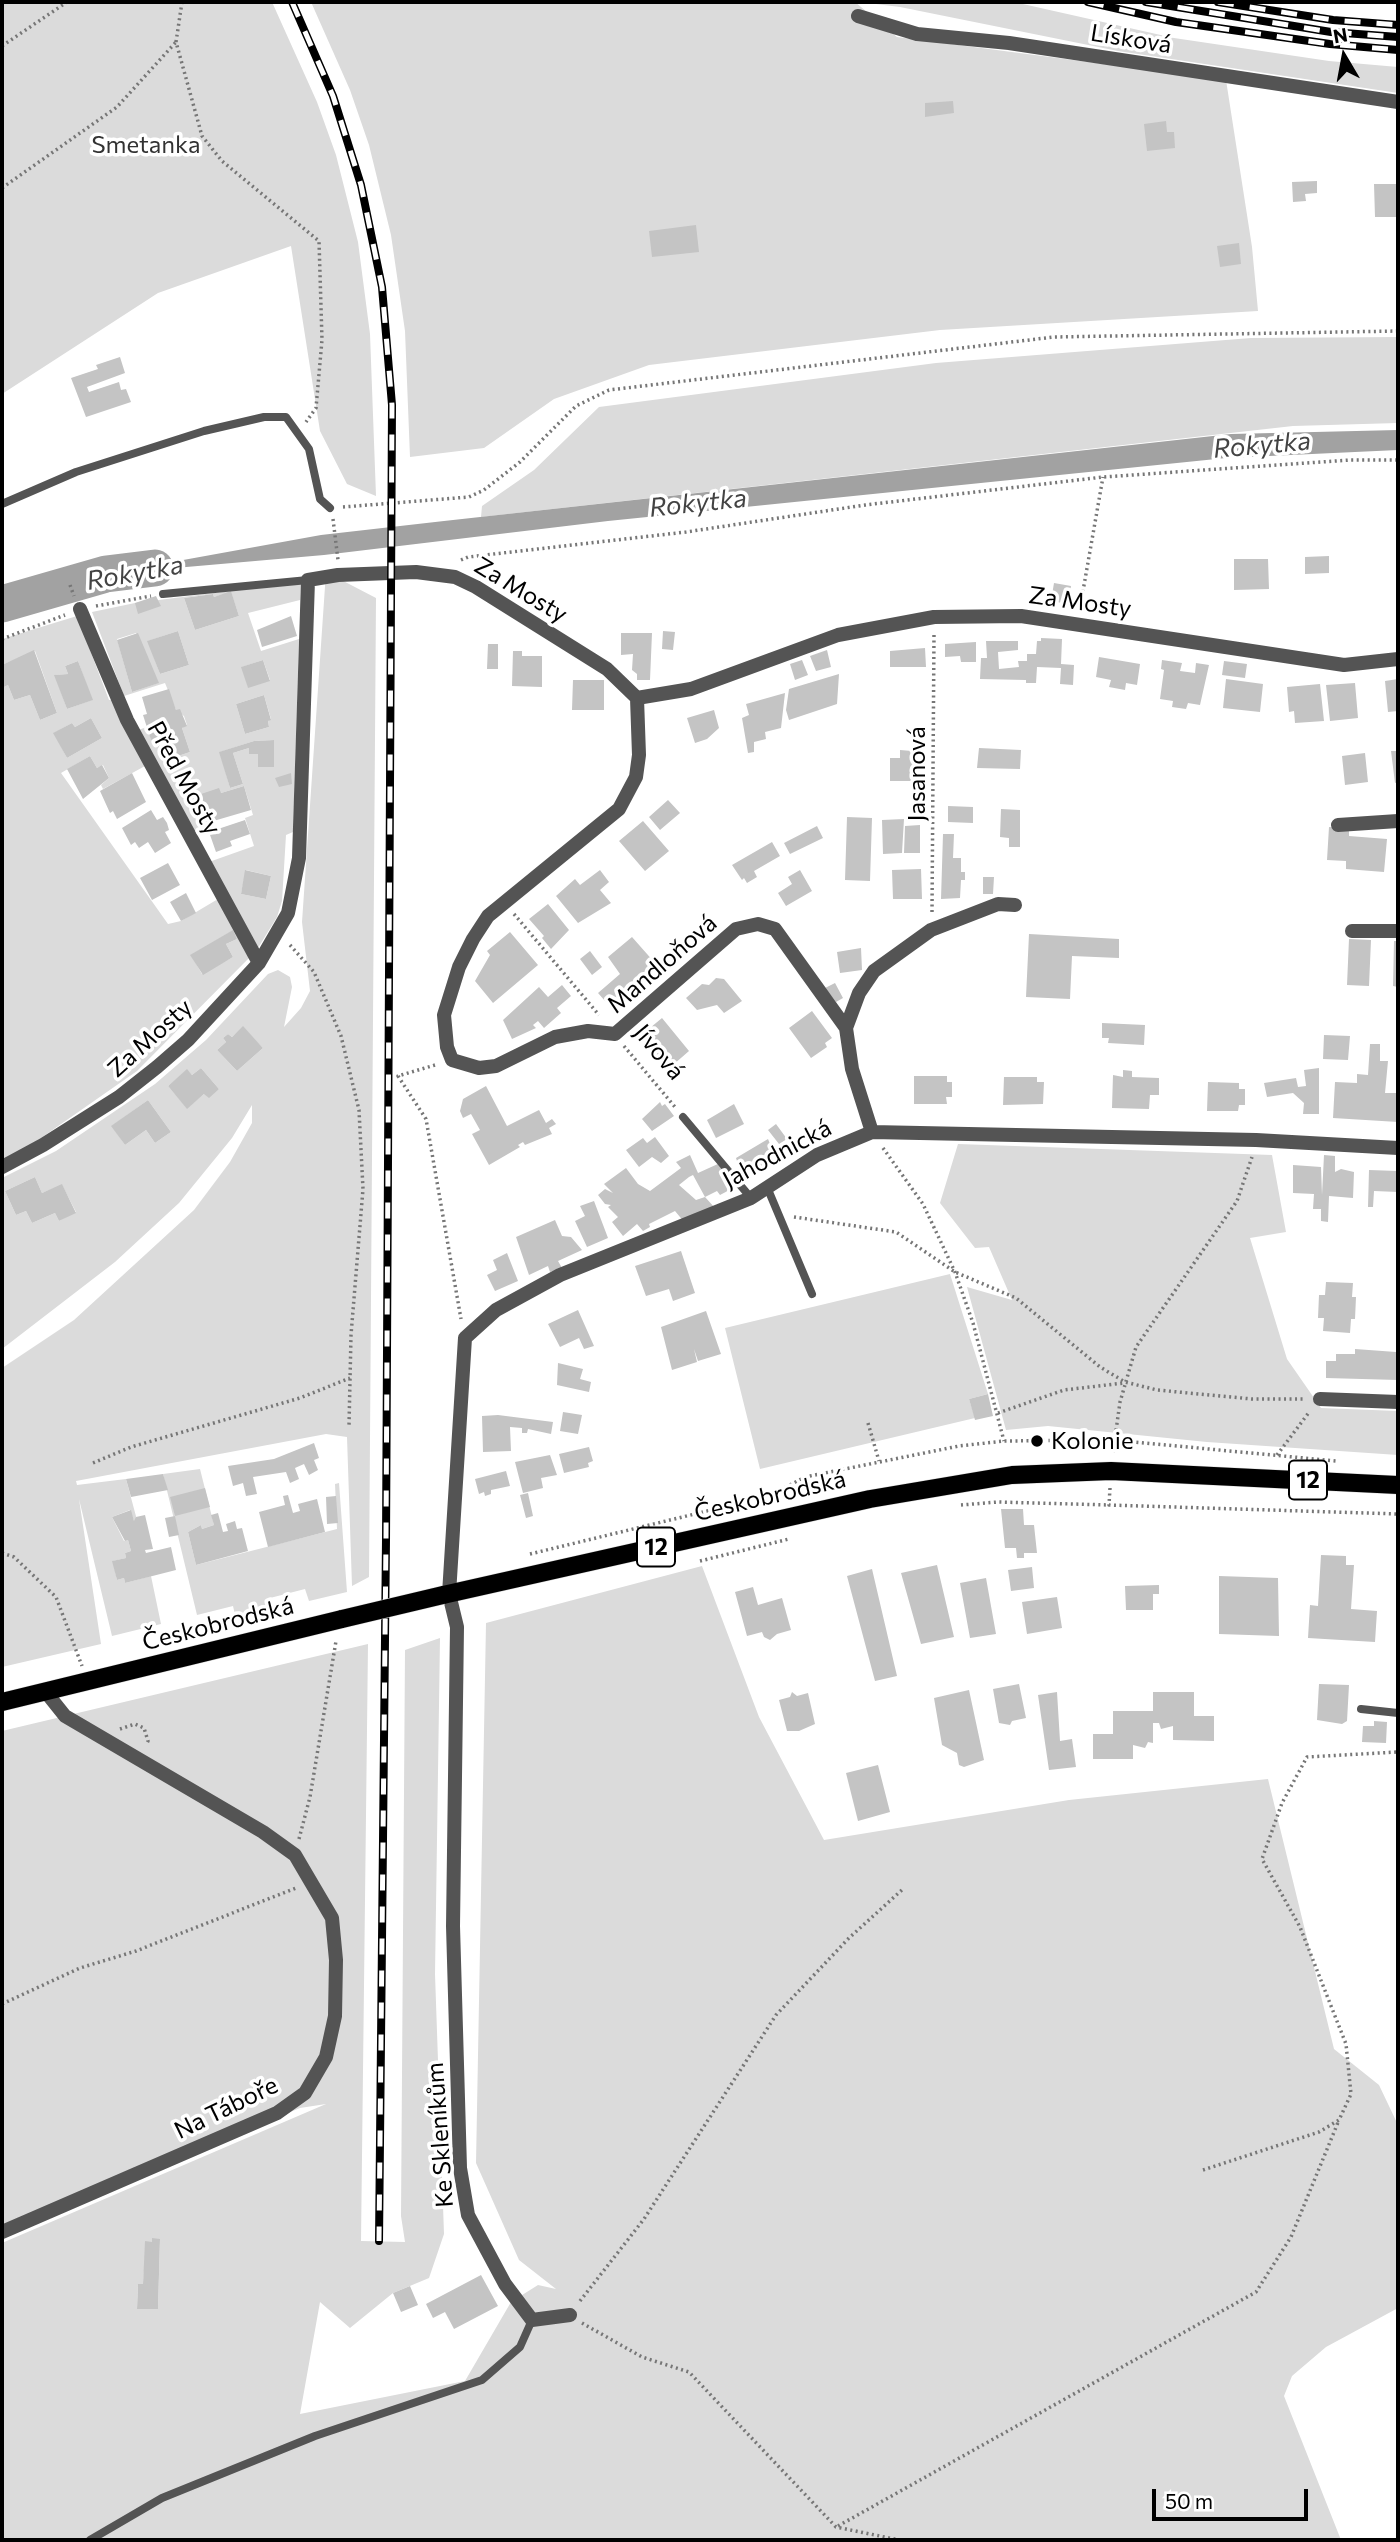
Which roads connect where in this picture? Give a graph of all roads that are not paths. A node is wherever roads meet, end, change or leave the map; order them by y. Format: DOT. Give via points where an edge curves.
graph roads {
  1 [pos="858,16"];
  2 [pos="1398,102"];
  3 [pos="2,504"];
  4 [pos="330,508"];
  5 [pos="308,580"];
  6 [pos="163,594"];
  7 [pos="80,609"];
  8 [pos="1398,659"];
  9 [pos="637,698"];
  10 [pos="1398,821"];
  11 [pos="1338,825"];
  12 [pos="1015,905"];
  13 [pos="1352,930"];
  14 [pos="1398,931"];
  15 [pos="259,963"];
  16 [pos="846,1028"];
  17 [pos="683,1117"];
  18 [pos="872,1132"];
  19 [pos="1398,1148"];
  20 [pos="2,1167"];
  21 [pos="767,1187"];
  22 [pos="751,1198"];
  23 [pos="813,1294"];
  24 [pos="1320,1399"];
  25 [pos="1398,1402"];
  26 [pos="1398,1485"];
  27 [pos="446,1594"];
  28 [pos="45,1691"];
  29 [pos="2,1702"];
  30 [pos="1361,1709"];
  31 [pos="1398,1713"];
  32 [pos="2,2232"];
  33 [pos="570,2315"];
  34 [pos="532,2320"];
  35 [pos="90,2540"];
  1 -- 2 [label="street, Lísková" via="917,34 1009,43"];
  3 -- 4 [label="lane" via="76,472 204,431 286,416 309,449 320,499"];
  5 -- 6 [label="lane"];
  5 -- 9 [label="street, Za Mosty" via="351,574 433,573 476,587 607,668"];
  5 -- 15 [label="street, Za Mosty" via="299,858 288,914"];
  7 -- 15 [label="street, Před Mosty" via="127,720"];
  8 -- 9 [label="street, Za Mosty" via="1344,665 1021,616 934,617 838,635 691,689"];
  9 -- 16 [label="street, Mandloňová" via="639,755 629,794 619,809 488,916 459,967 444,1015 452,1060 479,1068 496,1066 555,1037 588,1031 615,1034 736,929 758,924 775,929"];
  10 -- 11 [label="street"];
  12 -- 16 [label="street" via="998,904 931,930 874,971 859,993"];
  13 -- 14 [label="street"];
  15 -- 20 [label="street, Za Mosty" via="157,1067 119,1097"];
  16 -- 18 [label="street" via="852,1069"];
  17 -- 22 [label="lane, Jívová"];
  18 -- 19 [label="street, Jahodnická" via="1256,1140"];
  18 -- 21 [label="street, Jahodnická" via="817,1155"];
  21 -- 22 [label="street, Jahodnická"];
  21 -- 23 [label="lane"];
  22 -- 27 [label="street, Jahodnická" via="560,1275 496,1310 465,1338"];
  24 -- 25 [label="street"];
  26 -- 27 [label="main road, Českobrodská / 12" via="1111,1471 1012,1475 870,1499"];
  27 -- 28 [label="main road, Českobrodská / 12, bridge"];
  27 -- 34 [label="street, Ke Skleníkům" via="457,1627 453,1926 460,2168 468,2215 505,2284"];
  28 -- 29 [label="main road, Českobrodská / 12"];
  28 -- 32 [label="street, Na Táboře" via="65,1716 295,1855 332,1918 335,2016 326,2057 305,2092 277,2113"];
  30 -- 31 [label="lane"];
  33 -- 34 [label="street"];
  34 -- 35 [label="lane" via="520,2347 482,2380 315,2436 175,2493"];
}
